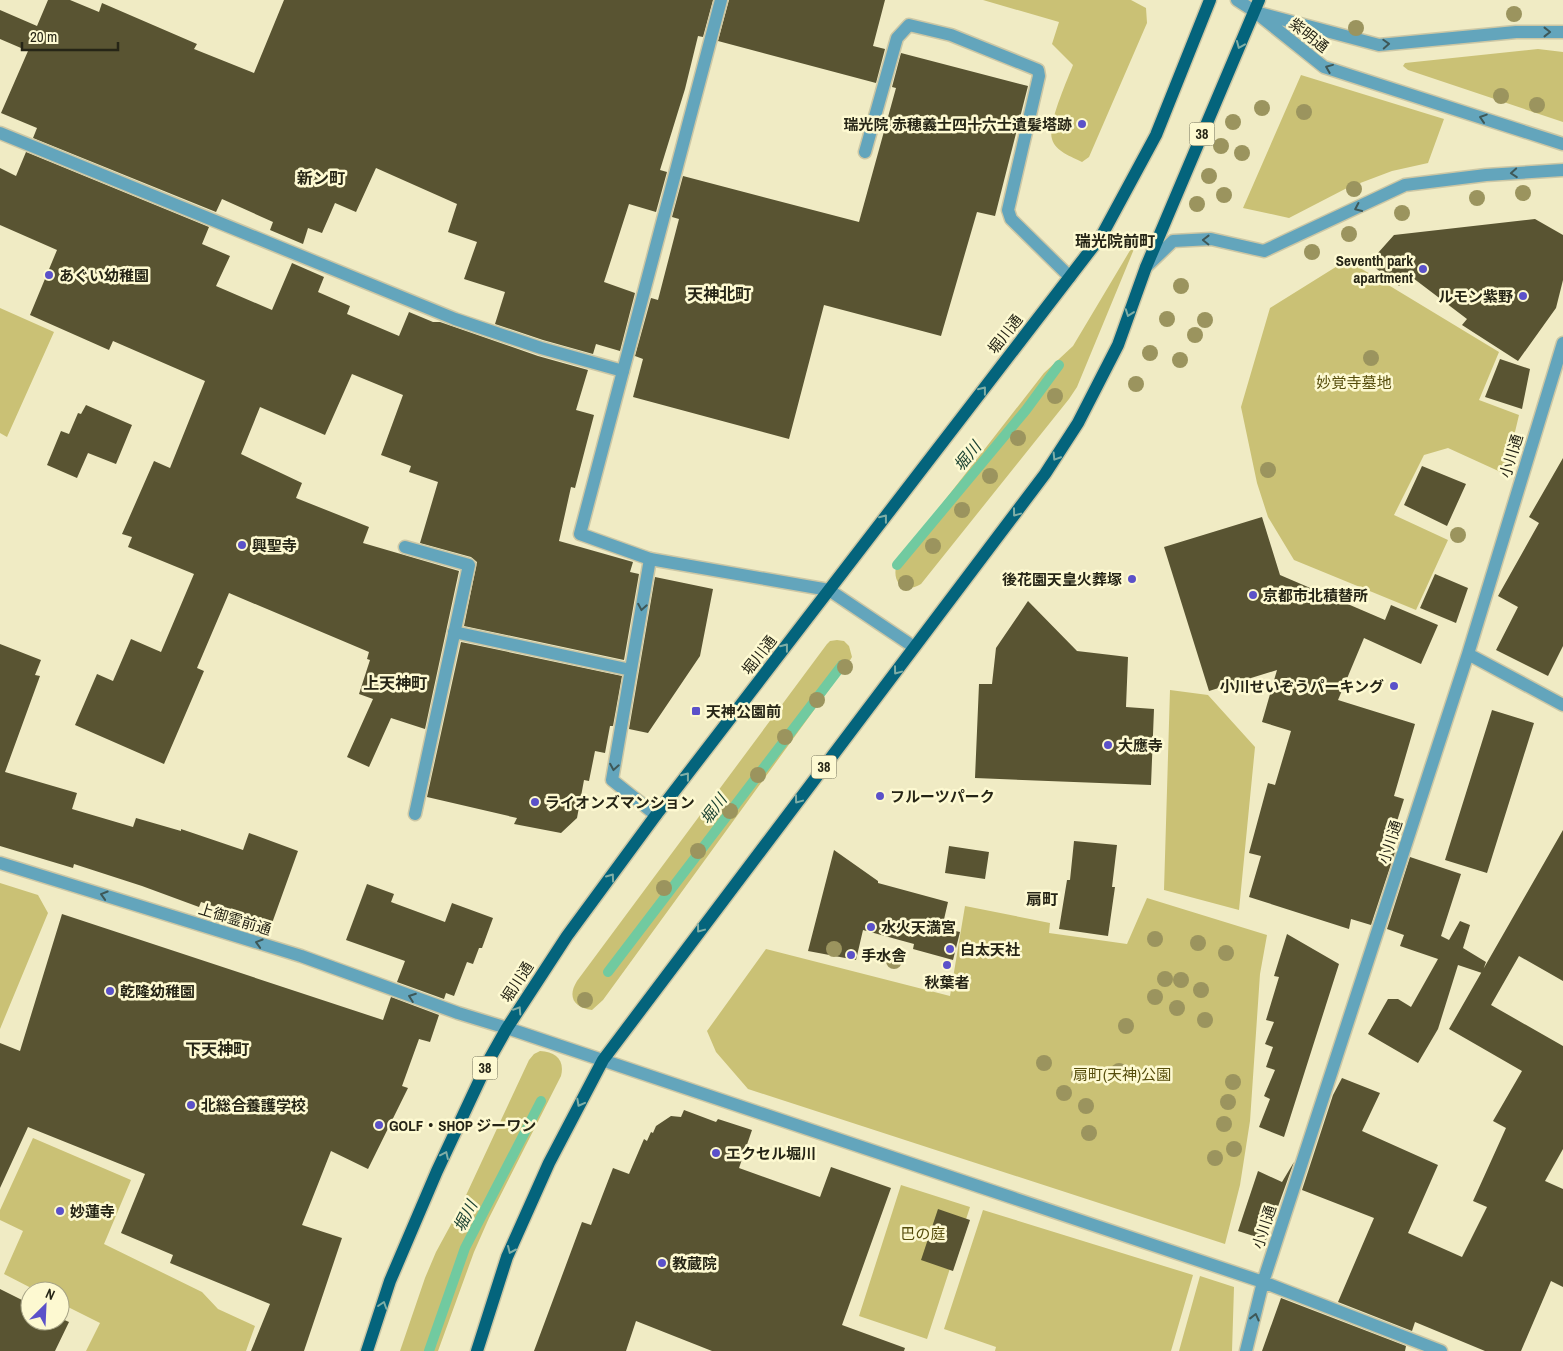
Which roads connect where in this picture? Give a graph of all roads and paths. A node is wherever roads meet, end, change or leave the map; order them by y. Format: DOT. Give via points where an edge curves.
graph roads {
  1 [pos="721,0"];
  2 [pos="1210,0"];
  3 [pos="1237,0"];
  4 [pos="1256,6"];
  5 [pos="1563,32"];
  6 [pos="0,133"];
  7 [pos="1563,144"];
  8 [pos="865,152"];
  9 [pos="1563,170"];
  10 [pos="1146,267"];
  11 [pos="1070,277"];
  12 [pos="1563,343"];
  13 [pos="623,371"];
  14 [pos="405,546"];
  15 [pos="650,559"];
  16 [pos="829,590"];
  17 [pos="454,632"];
  18 [pos="914,647"];
  19 [pos="1468,654"];
  20 [pos="631,670"];
  21 [pos="1563,705"];
  22 [pos="415,814"];
  23 [pos="656,815"];
  24 [pos="0,863"];
  25 [pos="507,1028"];
  26 [pos="603,1060"];
  27 [pos="1263,1282"];
  28 [pos="367,1351"];
  29 [pos="477,1351"];
  30 [pos="1246,1351"];
  31 [pos="1441,1351"];
  1 -- 13 [label="street"];
  2 -- 11 [label="main road, 堀川通 / 38" via="1156,135 1102,235"];
  3 -- 4 [label="street"];
  4 -- 5 [label="street, 紫明通, one-way" via="1379,46 1516,32"];
  7 -- 4 [label="street, 紫明通, one-way" via="1324,67"];
  4 -- 10 [label="main road, 38, one-way"];
  6 -- 13 [label="street" via="455,319"];
  8 -- 11 [label="street" via="897,38 908,25 951,35 1038,70 1008,210 1011,219"];
  9 -- 10 [label="street, one-way" via="1405,185 1264,251 1211,239 1173,241"];
  10 -- 18 [label="main road, 38, one-way" via="1118,345 1078,422 1045,474"];
  16 -- 11 [label="main road, 堀川通 / 38, one-way"];
  12 -- 19 [label="street, 小川通"];
  13 -- 15 [label="street" via="580,534"];
  14 -- 17 [label="street" via="469,565"];
  15 -- 16 [label="street"];
  15 -- 20 [label="street, one-way"];
  16 -- 18 [label="street"];
  23 -- 16 [label="main road, 堀川通 / 38, one-way"];
  17 -- 20 [label="street"];
  17 -- 22 [label="street"];
  18 -- 26 [label="main road, 38, one-way"];
  19 -- 21 [label="street"];
  19 -- 27 [label="street, 小川通"];
  20 -- 23 [label="street, one-way" via="612,780"];
  25 -- 23 [label="main road, 堀川通 / 38, one-way" via="567,936"];
  25 -- 24 [label="street, 上御霊前通, one-way" via="301,956"];
  25 -- 26 [label="street, 上御霊前通"];
  28 -- 25 [label="main road, 堀川通 / 38, one-way" via="390,1281 437,1171"];
  26 -- 27 [label="street, 上御霊前通"];
  26 -- 29 [label="main road, 38, one-way" via="549,1163 507,1257"];
  30 -- 27 [label="street, 小川通, one-way"];
  27 -- 31 [label="street, 上御霊前通"];
}
